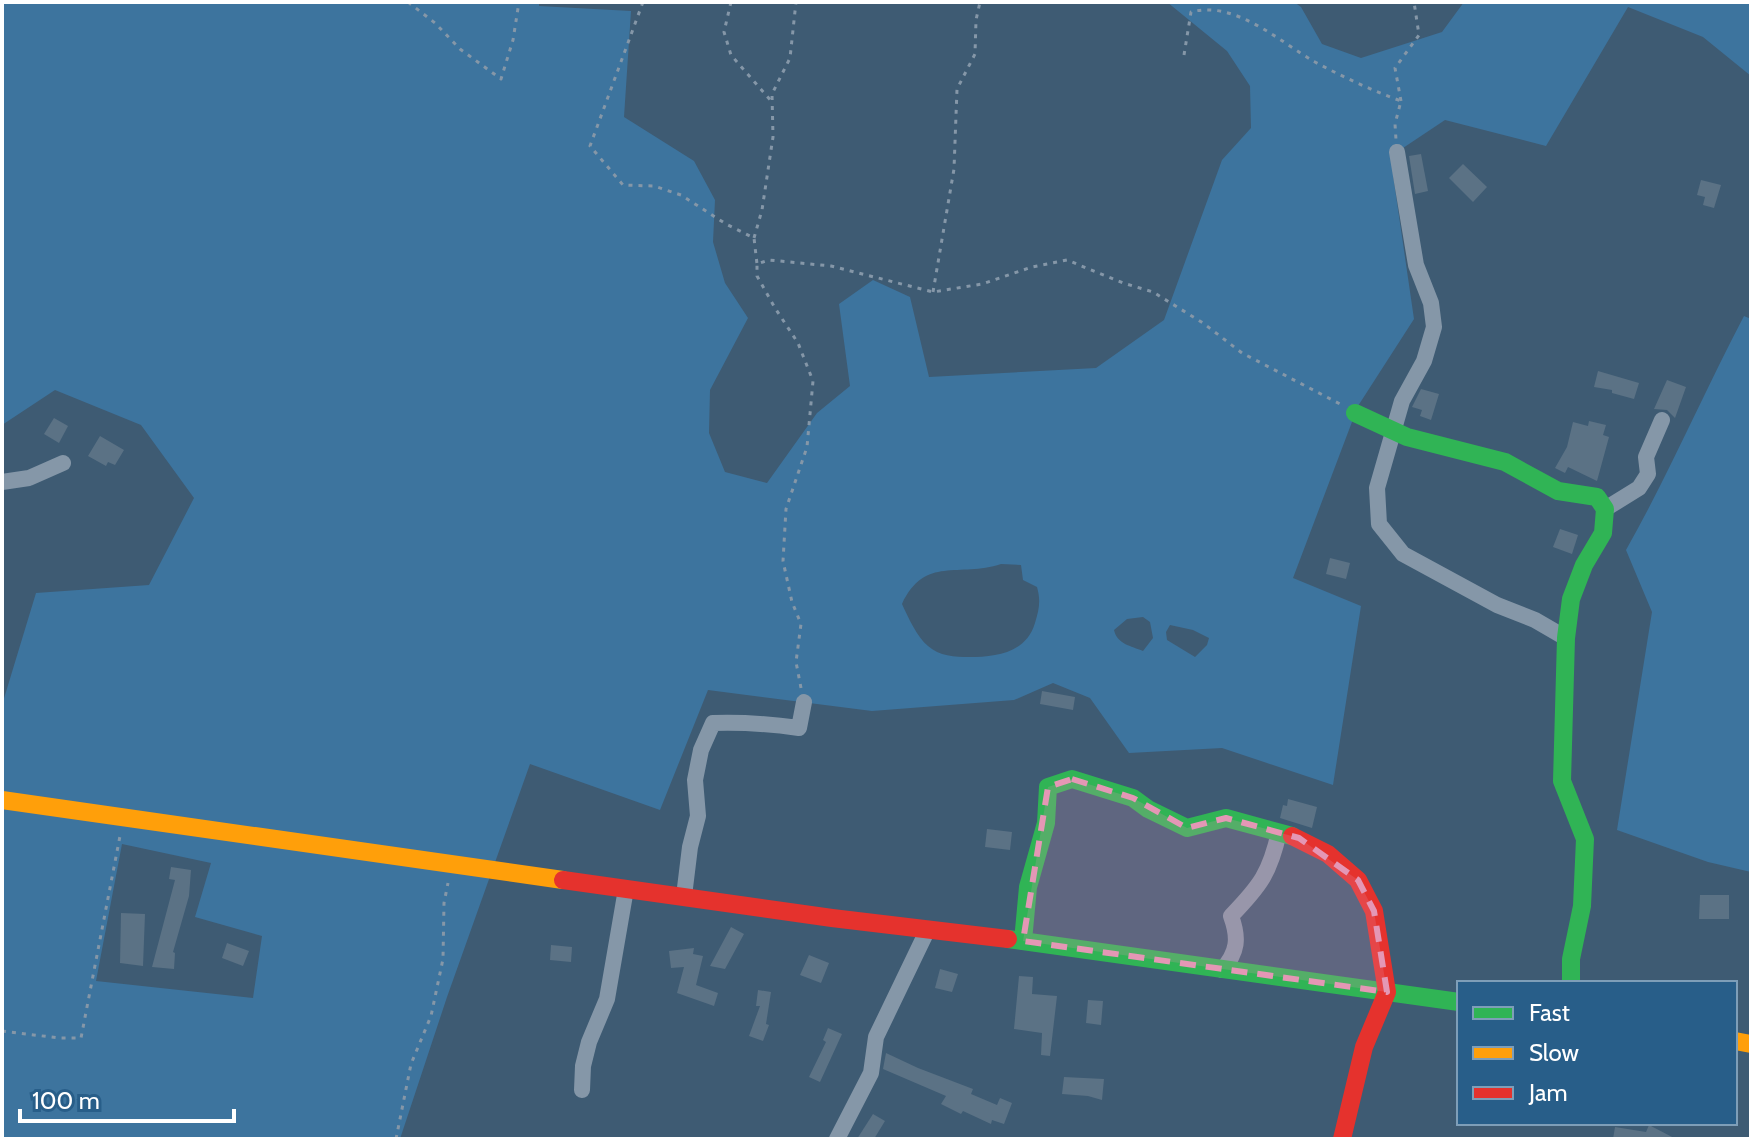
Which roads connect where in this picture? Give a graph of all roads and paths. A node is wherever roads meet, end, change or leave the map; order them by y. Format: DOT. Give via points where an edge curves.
graph roads {
  1 [pos="408,2"];
  2 [pos="519,2"];
  3 [pos="643,2"];
  4 [pos="731,2"];
  5 [pos="796,2"];
  6 [pos="980,2"];
  7 [pos="1414,2"];
  8 [pos="1184,55"];
  9 [pos="1401,101"];
  10 [pos="772,102"];
  11 [pos="1397,152"];
  12 [pos="754,238"];
  13 [pos="757,264"];
  14 [pos="933,292"];
  15 [pos="1355,413"];
  16 [pos="1662,420"];
  17 [pos="1393,432"];
  18 [pos="63,463"];
  19 [pos="2,482"];
  20 [pos="1605,509"];
  21 [pos="1566,638"];
  22 [pos="804,702"];
  23 [pos="2,800"];
  24 [pos="123,819"];
  25 [pos="1279,832"];
  26 [pos="452,863"];
  27 [pos="626,889"];
  28 [pos="684,896"];
  29 [pos="927,931"];
  30 [pos="1023,941"];
  31 [pos="1222,970"];
  32 [pos="1571,981"];
  33 [pos="1387,992"];
  34 [pos="1457,1002"];
  35 [pos="2,1031"];
  36 [pos="582,1090"];
  37 [pos="396,1139"];
  38 [pos="837,1139"];
  39 [pos="1342,1139"];
  1 -- 2 [label="path" via="501,79"];
  3 -- 12 [label="path" via="590,146 623,185 654,186 681,195"];
  4 -- 10 [label="path" via="724,32 731,55"];
  5 -- 10 [label="path" via="790,58"];
  6 -- 14 [label="path" via="975,54 957,89 954,169"];
  7 -- 9 [label="path" via="1419,35 1395,68"];
  8 -- 9 [label="path" via="1191,12 1205,4 1223,5 1265,22 1312,60"];
  9 -- 11 [label="path" via="1395,124"];
  10 -- 12 [label="path" via="773,137"];
  11 -- 17 [label="street" via="1416,265 1434,327"];
  12 -- 13 [label="path"];
  13 -- 14 [label="path" via="769,260 831,266"];
  13 -- 22 [label="path" via="757,276 798,343 813,381 807,447 786,509 783,561 801,624 796,662"];
  14 -- 15 [label="path" via="1067,260 1153,292 1242,353"];
  15 -- 17 [label="street"];
  16 -- 20 [label="street" via="1646,457 1648,474 1639,488"];
  17 -- 20 [label="street" via="1430,446 1495,458 1570,495 1597,497"];
  17 -- 21 [label="street" via="1377,488 1379,524 1403,554"];
  18 -- 19 [label="street" via="29,478"];
  20 -- 21 [label="street" via="1603,533 1571,599"];
  21 -- 32 [label="street" via="1562,781 1585,839"];
  22 -- 28 [label="street" via="799,728 765,722 713,723 695,780 698,816"];
  23 -- 24 [label="street"];
  24 -- 26 [label="street"];
  24 -- 35 [label="path" via="81,1038"];
  25 -- 30 [label="street" via="1226,818 1187,828 1133,798 1072,779 1048,787"];
  25 -- 31 [label="street" via="1262,883 1231,916 1238,935 1234,956"];
  25 -- 33 [label="street" via="1328,854 1358,880 1374,911"];
  26 -- 27 [label="street"];
  26 -- 37 [label="path" via="444,903 443,959 431,1016 411,1064"];
  27 -- 28 [label="street"];
  27 -- 36 [label="street" via="607,999 589,1042"];
  28 -- 29 [label="street"];
  29 -- 30 [label="street"];
  29 -- 38 [label="street" via="876,1037 871,1073"];
  30 -- 31 [label="street"];
  31 -- 33 [label="street"];
  33 -- 34 [label="street"];
  33 -- 39 [label="street" via="1364,1047"];
}
